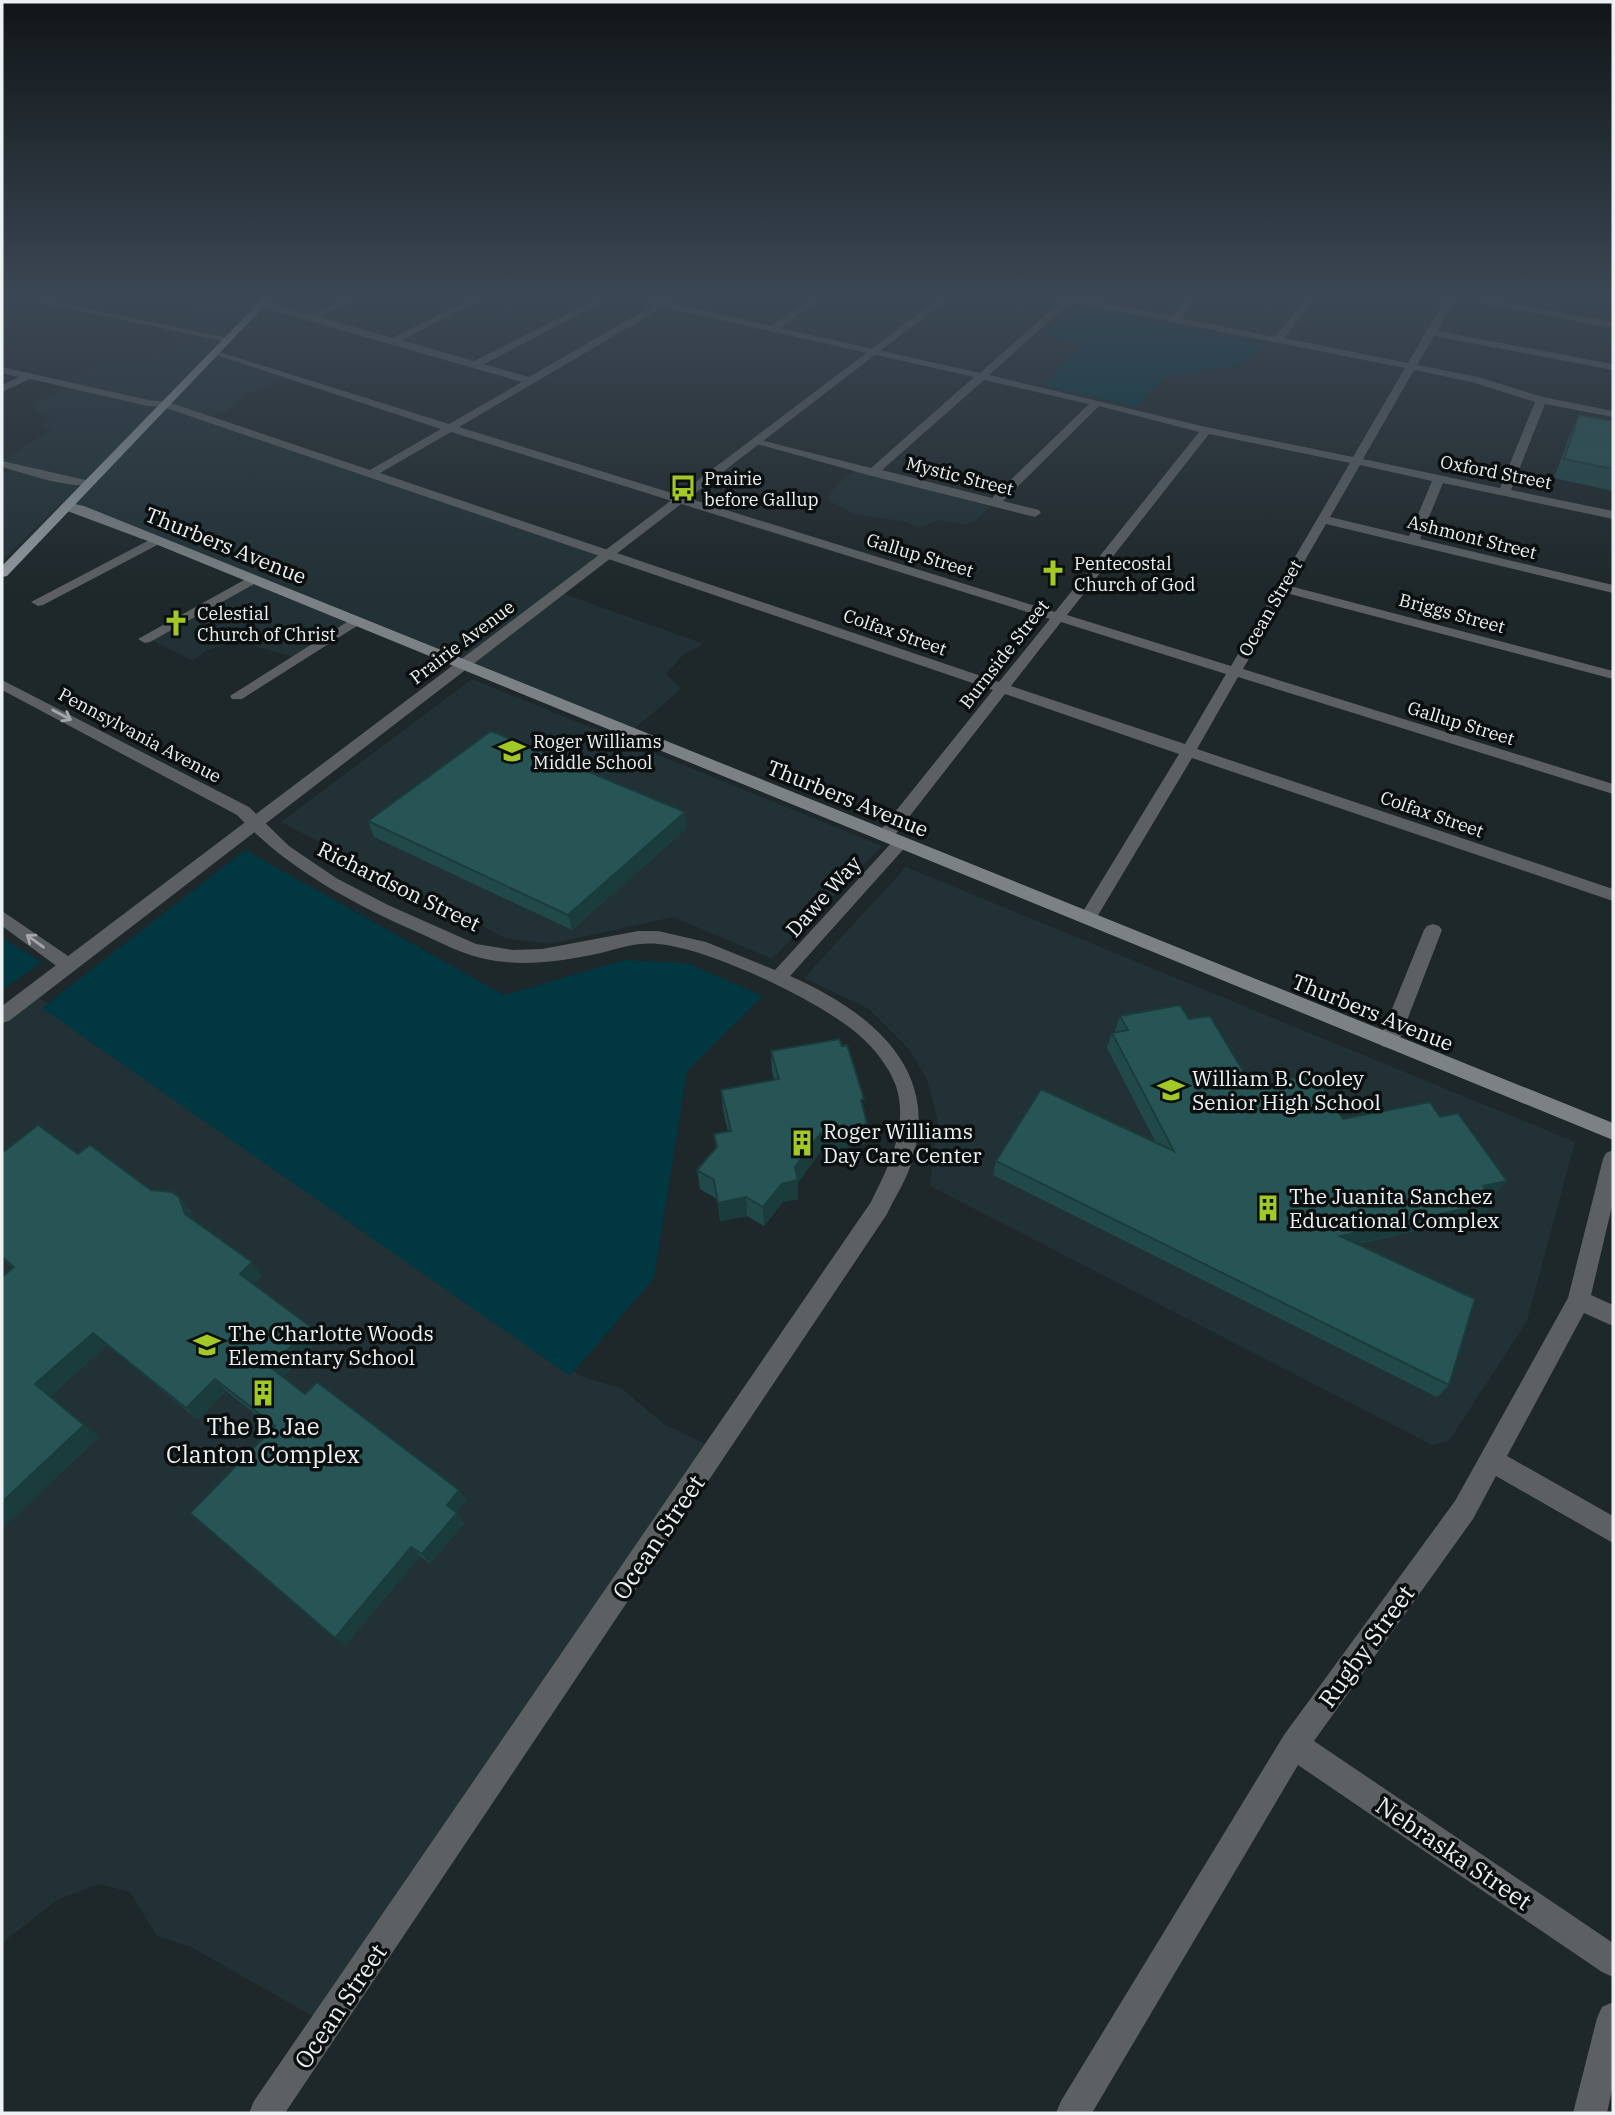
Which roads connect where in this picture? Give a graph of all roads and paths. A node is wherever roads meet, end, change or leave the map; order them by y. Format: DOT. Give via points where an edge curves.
graph roads {
  1 [pos="120,397"];
  2 [pos="171,397"];
  3 [pos="354,397"];
  4 [pos="504,397"];
  5 [pos="815,397"];
  6 [pos="959,397"];
  7 [pos="1074,397"];
  8 [pos="1394,397"];
  9 [pos="1530,397"];
  10 [pos="1541,400"];
  11 [pos="1097,402"];
  12 [pos="164,404"];
  13 [pos="1613,414"];
  14 [pos="450,428"];
  15 [pos="1206,430"];
  16 [pos="756,442"];
  17 [pos="1356,463"];
  18 [pos="2,464"];
  19 [pos="872,472"];
  20 [pos="369,475"];
  21 [pos="1439,479"];
  22 [pos="88,482"];
  23 [pos="1505,491"];
  24 [pos="681,499"];
  25 [pos="995,503"];
  26 [pos="66,506"];
  27 [pos="1035,513"];
  28 [pos="1613,515"];
  29 [pos="1322,519"];
  30 [pos="158,540"];
  31 [pos="1413,541"];
  32 [pos="608,555"];
  33 [pos="2,573"];
  34 [pos="253,579"];
  35 [pos="1281,588"];
  36 [pos="1613,589"];
  37 [pos="38,602"];
  38 [pos="1059,616"];
  39 [pos="355,621"];
  40 [pos="145,639"];
  41 [pos="463,665"];
  42 [pos="1234,671"];
  43 [pos="1613,675"];
  44 [pos="2,684"];
  45 [pos="1002,689"];
  46 [pos="237,696"];
  47 [pos="1188,752"];
  48 [pos="1613,789"];
  49 [pos="255,825"];
  50 [pos="893,839"];
  51 [pos="1613,895"];
  52 [pos="2,917"];
  53 [pos="1088,918"];
  54 [pos="1433,930"];
  55 [pos="68,965"];
  56 [pos="778,978"];
  57 [pos="2,1016"];
  58 [pos="1389,1041"];
  59 [pos="1613,1132"];
  60 [pos="1613,1159"];
  61 [pos="1579,1300"];
  62 [pos="1613,1316"];
  63 [pos="1491,1461"];
  64 [pos="1613,1530"];
  65 [pos="1294,1745"];
  66 [pos="1613,1961"];
  67 [pos="1613,2018"];
  68 [pos="266,2113"];
  69 [pos="1073,2113"];
  70 [pos="1590,2113"];
  1 -- 12 [label="street, Colfax Street"];
  2 -- 12 [label="main road"];
  3 -- 14 [label="street, Gallup Street"];
  4 -- 14 [label="street"];
  5 -- 16 [label="street, Prairie Avenue"];
  6 -- 19 [label="street"];
  7 -- 11 [label="street, Oxford Street"];
  8 -- 17 [label="street, Ocean Street"];
  9 -- 10 [label="street"];
  10 -- 13 [label="street"];
  10 -- 23 [label="street"];
  11 -- 15 [label="street, Oxford Street"];
  11 -- 25 [label="street"];
  12 -- 20 [label="street, Colfax Street"];
  12 -- 22 [label="main road"];
  14 -- 20 [label="street"];
  14 -- 24 [label="street, Gallup Street"];
  15 -- 17 [label="street, Oxford Street"];
  15 -- 38 [label="street, Burnside Street"];
  16 -- 19 [label="street, Mystic Street"];
  16 -- 24 [label="street, Prairie Avenue"];
  17 -- 21 [label="street, Oxford Street"];
  17 -- 29 [label="street, Ocean Street"];
  18 -- 22 [label="street"];
  19 -- 25 [label="street, Mystic Street"];
  20 -- 32 [label="street, Colfax Street"];
  21 -- 23 [label="street, Oxford Street"];
  21 -- 31 [label="street"];
  22 -- 26 [label="main road"];
  23 -- 28 [label="street, Oxford Street"];
  24 -- 32 [label="street, Prairie Avenue"];
  24 -- 38 [label="street, Gallup Street"];
  25 -- 27 [label="street, Mystic Street"];
  26 -- 30 [label="main road, Thurbers Avenue"];
  26 -- 33 [label="main road"];
  29 -- 31 [label="street, Ashmont Street"];
  29 -- 35 [label="street, Ocean Street"];
  30 -- 34 [label="main road, Thurbers Avenue"];
  30 -- 37 [label="street"];
  31 -- 36 [label="street, Ashmont Street"];
  32 -- 41 [label="street, Prairie Avenue"];
  32 -- 45 [label="street, Colfax Street"];
  34 -- 39 [label="main road, Thurbers Avenue"];
  34 -- 40 [label="street"];
  35 -- 42 [label="street, Ocean Street"];
  35 -- 43 [label="street, Briggs Street"];
  38 -- 42 [label="street, Gallup Street"];
  38 -- 45 [label="street, Burnside Street"];
  39 -- 41 [label="main road, Thurbers Avenue"];
  39 -- 46 [label="street"];
  41 -- 49 [label="street, Prairie Avenue"];
  41 -- 50 [label="main road, Thurbers Avenue"];
  42 -- 47 [label="street, Ocean Street"];
  42 -- 48 [label="street, Gallup Street"];
  44 -- 49 [label="street, Pennsylvania Avenue, one-way" via="243,811"];
  45 -- 47 [label="street, Colfax Street"];
  45 -- 50 [label="street, Burnside Street"];
  47 -- 51 [label="street, Colfax Street"];
  47 -- 53 [label="street, Ocean Street"];
  49 -- 55 [label="street, Prairie Avenue"];
  49 -- 56 [label="street, Richardson Street" via="305,867 406,920 479,951 527,959 642,937 679,940"];
  50 -- 53 [label="main road, Thurbers Avenue"];
  50 -- 56 [label="street, Dawe Way"];
  55 -- 52 [label="street, one-way"];
  53 -- 58 [label="main road, Thurbers Avenue"];
  54 -- 58 [label="street"];
  55 -- 57 [label="street, Prairie Avenue"];
  56 -- 68 [label="street, Ocean Street" via="841,1012 875,1037 898,1066 909,1097 911,1135 898,1179"];
  58 -- 59 [label="main road, Thurbers Avenue"];
  60 -- 61 [label="street, Rugby Street"];
  61 -- 62 [label="street"];
  61 -- 63 [label="street, Rugby Street"];
  63 -- 64 [label="street"];
  63 -- 65 [label="street, Rugby Street" via="1464,1510"];
  65 -- 66 [label="street, Nebraska Street"];
  65 -- 69 [label="street, Rugby Street"];
  67 -- 70 [label="street"];
}
